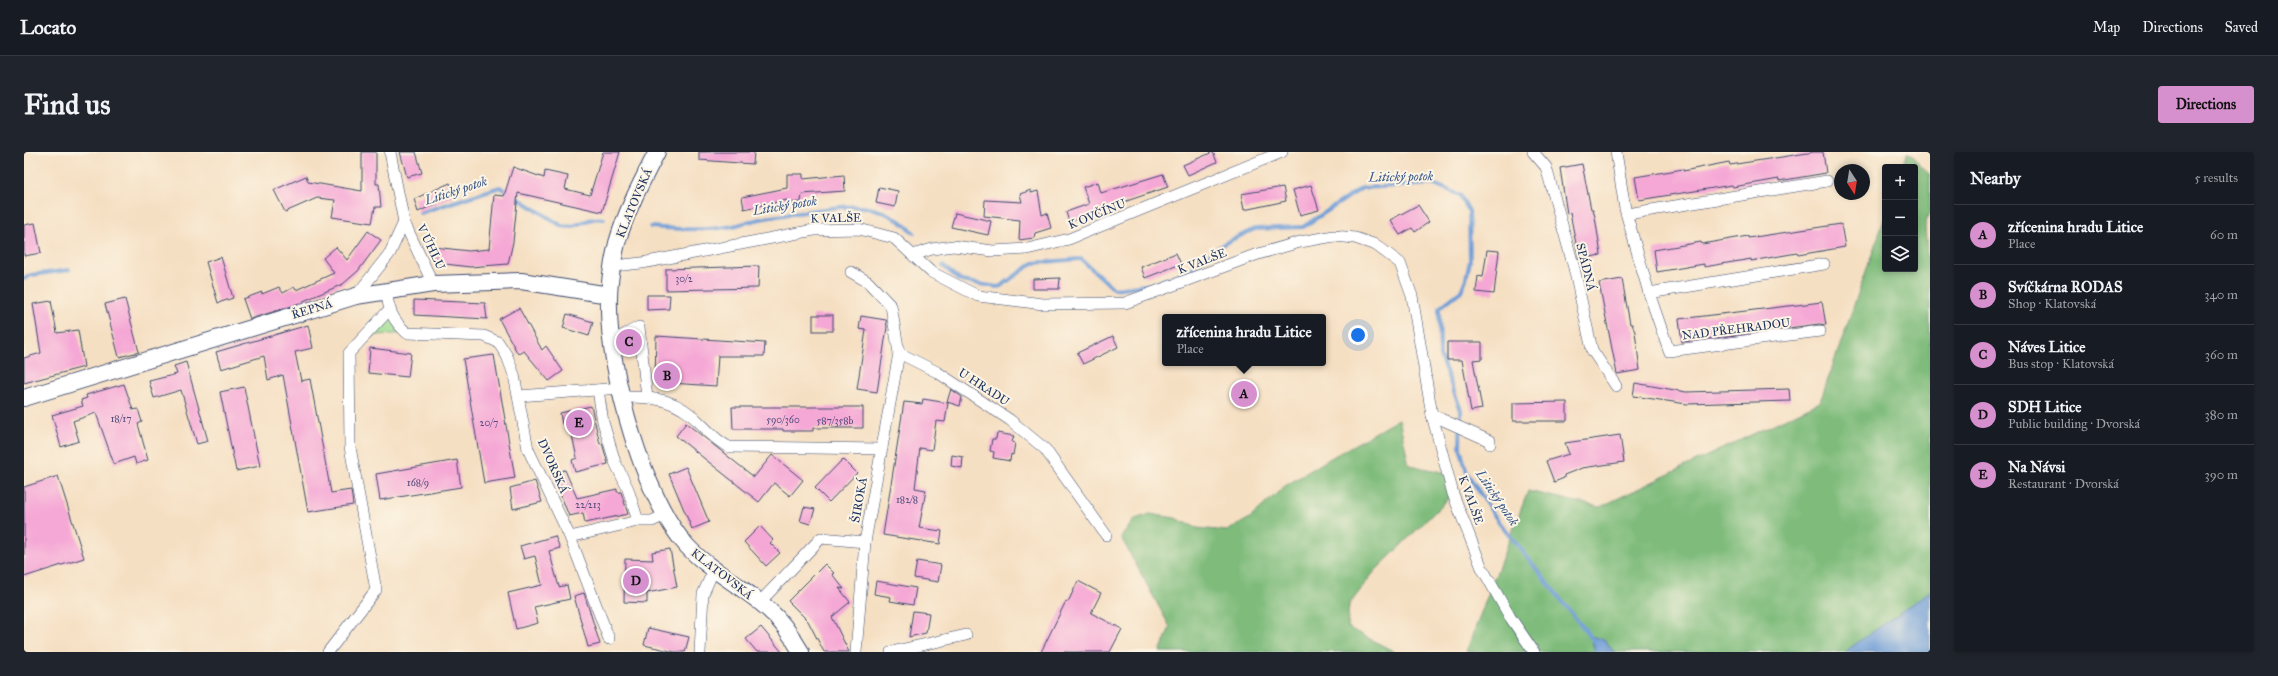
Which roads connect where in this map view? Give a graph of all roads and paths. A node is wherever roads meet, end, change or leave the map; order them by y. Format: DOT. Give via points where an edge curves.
graph roads {
  1 [pos="390,152"];
  2 [pos="657,152"];
  3 [pos="1282,152"];
  4 [pos="1533,152"];
  5 [pos="1616,152"];
  6 [pos="1827,181"];
  7 [pos="1627,214"];
  8 [pos="404,222"];
  9 [pos="913,255"];
  10 [pos="1824,264"];
  11 [pos="613,266"];
  12 [pos="851,272"];
  13 [pos="434,284"];
  14 [pos="386,291"];
  15 [pos="1649,293"];
  16 [pos="609,295"];
  17 [pos="356,296"];
  18 [pos="389,310"];
  19 [pos="1820,331"];
  20 [pos="612,341"];
  21 [pos="899,354"];
  22 [pos="1616,386"];
  23 [pos="598,390"];
  24 [pos="622,392"];
  25 [pos="519,396"];
  26 [pos="647,397"];
  27 [pos="24,398"];
  28 [pos="1432,416"];
  29 [pos="1490,444"];
  30 [pos="882,448"];
  31 [pos="665,515"];
  32 [pos="638,521"];
  33 [pos="1106,535"];
  34 [pos="570,536"];
  35 [pos="865,542"];
  36 [pos="714,569"];
  37 [pos="760,602"];
  38 [pos="966,635"];
  39 [pos="609,639"];
  40 [pos="328,652"];
  41 [pos="700,652"];
  42 [pos="801,652"];
  43 [pos="856,652"];
  44 [pos="891,652"];
  45 [pos="1534,652"];
  1 -- 8 [label="street, V ÚHLU"];
  2 -- 11 [label="street, KLATOVSKÁ" via="625,222"];
  3 -- 9 [label="street, K OVČÍNU" via="1069,239 1027,249 993,251 953,246"];
  4 -- 22 [label="street, SPÁDNÁ" via="1546,167 1574,268 1592,350"];
  5 -- 7 [label="street, NAD PŘEHRADOU"];
  6 -- 7 [label="street"];
  7 -- 15 [label="street, NAD PŘEHRADOU"];
  8 -- 13 [label="street, V ÚHLU"];
  8 -- 17 [label="street" via="390,254"];
  9 -- 11 [label="street, K VALŠE" via="894,238 859,229 814,230 642,263"];
  9 -- 28 [label="street, K VALŠE" via="932,272 978,296 1043,304 1125,303 1255,255 1300,242 1334,236 1355,238 1376,245 1400,263 1412,296"];
  10 -- 15 [label="street"];
  11 -- 16 [label="street, KLATOVSKÁ"];
  12 -- 21 [label="street" via="868,282 891,306"];
  13 -- 14 [label="street, ŘEPNÁ"];
  13 -- 16 [label="street, ŘEPNÁ" via="521,281"];
  14 -- 17 [label="street, ŘEPNÁ"];
  14 -- 18 [label="street"];
  15 -- 19 [label="street, NAD PŘEHRADOU" via="1669,351"];
  16 -- 20 [label="street, KLATOVSKÁ"];
  17 -- 27 [label="street, ŘEPNÁ"];
  18 -- 25 [label="street, DVORSKÁ" via="395,323 406,333 484,336 498,342 512,368"];
  18 -- 40 [label="street" via="349,353 350,447 376,590"];
  20 -- 24 [label="street, KLATOVSKÁ"];
  20 -- 26 [label="street" via="639,327"];
  21 -- 30 [label="street, ŠIROKÁ"];
  21 -- 33 [label="street, U HRADU" via="937,372 1010,420 1045,449"];
  23 -- 24 [label="street"];
  23 -- 25 [label="street"];
  23 -- 32 [label="street" via="603,422 615,462 628,489"];
  24 -- 26 [label="street"];
  24 -- 31 [label="street, KLATOVSKÁ" via="644,466"];
  25 -- 34 [label="street, DVORSKÁ" via="528,449"];
  26 -- 30 [label="street" via="674,403 700,423 716,440 729,447"];
  28 -- 29 [label="street" via="1490,441"];
  28 -- 45 [label="street, K VALŠE" via="1453,494 1482,568"];
  30 -- 35 [label="street, ŠIROKÁ"];
  31 -- 32 [label="street" via="652,521"];
  31 -- 36 [label="street, KLATOVSKÁ" via="686,545 698,558"];
  32 -- 34 [label="street"];
  34 -- 39 [label="street, DVORSKÁ"];
  35 -- 37 [label="street" via="821,538"];
  35 -- 43 [label="street, ŠIROKÁ"];
  36 -- 37 [label="street, KLATOVSKÁ"];
  36 -- 41 [label="street" via="703,594"];
  37 -- 42 [label="street, KLATOVSKÁ" via="779,620"];
  38 -- 44 [label="street"];
}
